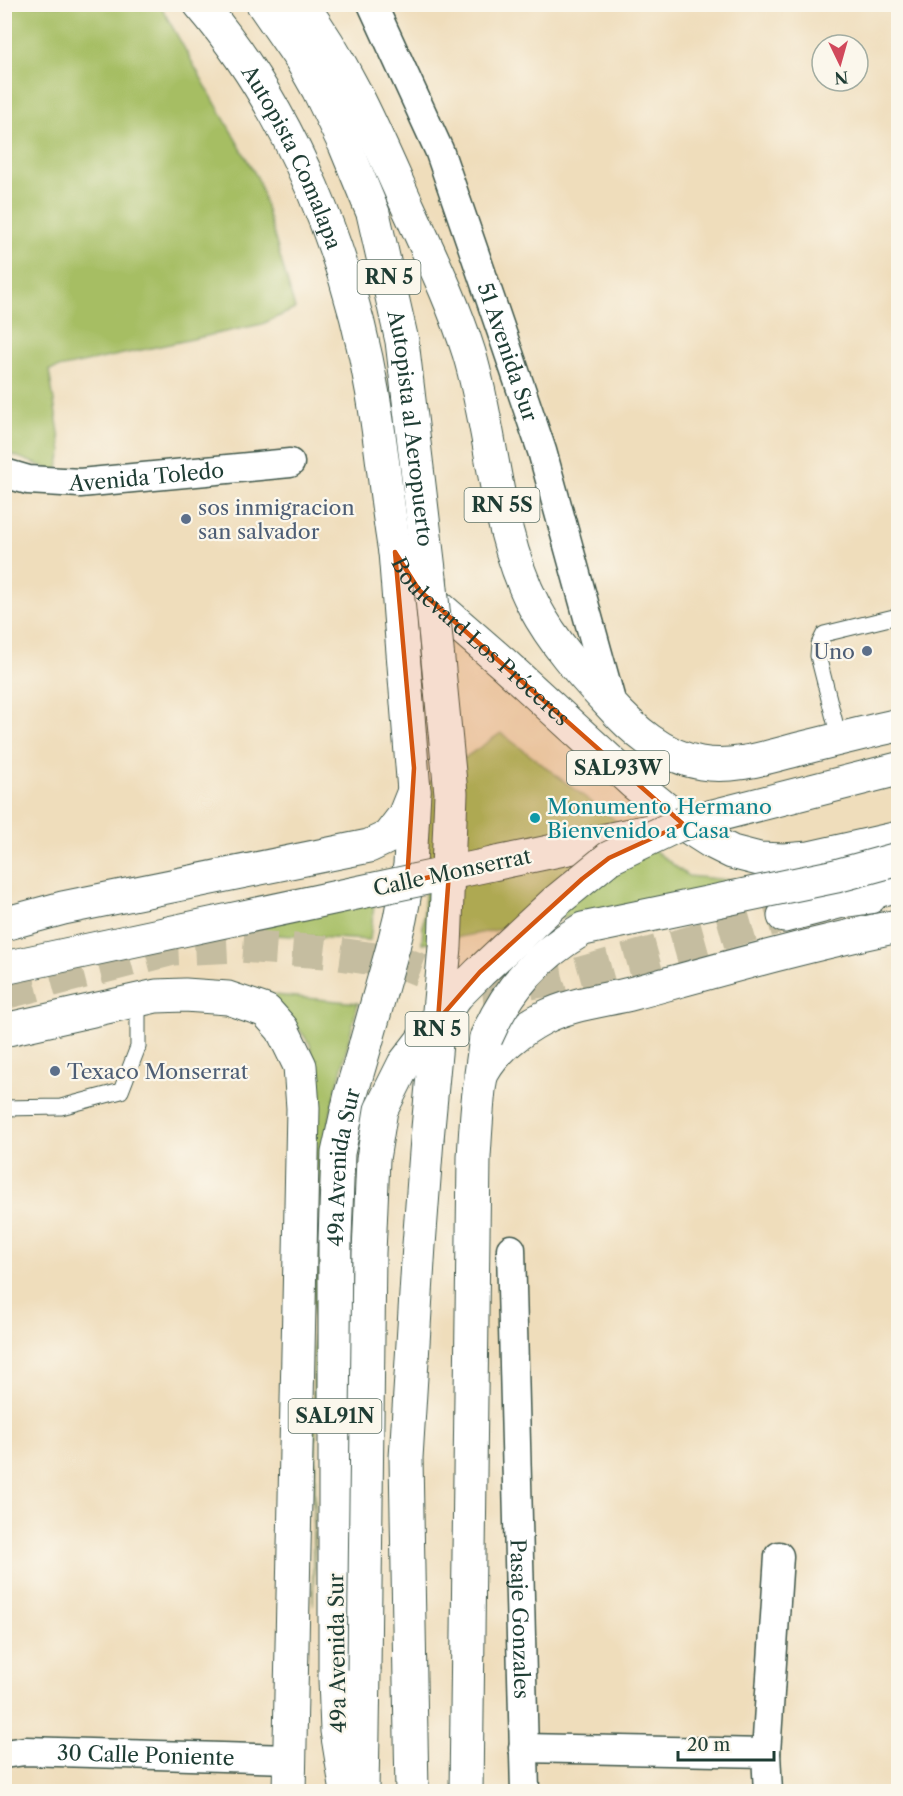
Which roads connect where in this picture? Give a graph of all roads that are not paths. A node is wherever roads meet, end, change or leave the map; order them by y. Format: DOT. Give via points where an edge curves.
graph roads {
  1 [pos="200,4"];
  2 [pos="263,4"];
  3 [pos="301,4"];
  4 [pos="372,4"];
  5 [pos="357,324"];
  6 [pos="290,463"];
  7 [pos="4,473"];
  8 [pos="395,552"];
  9 [pos="898,616"];
  10 [pos="613,708"];
  11 [pos="898,725"];
  12 [pos="839,738"];
  13 [pos="898,769"];
  14 [pos="414,791"];
  15 [pos="678,825"];
  16 [pos="898,838"];
  17 [pos="898,859"];
  18 [pos="898,885"];
  19 [pos="898,892"];
  20 [pos="842,901"];
  21 [pos="784,916"];
  22 [pos="4,924"];
  23 [pos="898,926"];
  24 [pos="4,968"];
  25 [pos="138,1000"];
  26 [pos="4,1030"];
  27 [pos="366,1043"];
  28 [pos="481,1074"];
  29 [pos="4,1108"];
  30 [pos="427,1140"];
  31 [pos="511,1249"];
  32 [pos="779,1556"];
  33 [pos="523,1748"];
  34 [pos="766,1753"];
  35 [pos="4,1754"];
  36 [pos="289,1759"];
  37 [pos="289,1791"];
  38 [pos="348,1791"];
  39 [pos="362,1791"];
  40 [pos="412,1791"];
  41 [pos="466,1791"];
  42 [pos="525,1791"];
  43 [pos="768,1791"];
  1 -- 5 [label="main road, Autopista Comalapa / RN 5" via="244,63 304,169 336,250"];
  2 -- 30 [label="main road, Autopista al Aeropuerto / RN 5, bridge" via="301,59 345,145 373,213 402,341 451,793 447,919"];
  3 -- 10 [label="main road, Boulevard Los Próceres / RN 5S" via="327,41 374,129 450,299 469,355 518,569 534,606 553,637"];
  4 -- 10 [label="street, 51 Avenida Sur" via="439,150 495,311 542,451"];
  5 -- 8 [label="main road, Boulevard Los Próceres / RN 5" via="373,393"];
  6 -- 7 [label="street, Avenida Toledo" via="80,483 28,480"];
  8 -- 14 [label="main road, 49a Avenida Sur / RN 5"];
  8 -- 16 [label="main road, Boulevard Los Próceres / SAL93W" via="418,590 635,784 711,841 732,852 784,860"];
  9 -- 12 [label="lane" via="824,634 819,644"];
  10 -- 12 [label="main road, Boulevard Los Próceres / RN 5S" via="665,752 700,763 732,764"];
  11 -- 12 [label="main road, Boulevard Los Próceres / RN 5S"];
  13 -- 15 [label="main road, Calle Monserrat, bridge"];
  14 -- 22 [label="main road" via="404,816 388,837 369,846 63,908"];
  14 -- 27 [label="main road, 49a Avenida Sur / RN 5, bridge" via="410,865 400,919"];
  15 -- 24 [label="main road, Calle Monserrat, bridge"];
  15 -- 39 [label="main road, bridge" via="609,858 480,972 457,995 405,1064 381,1110 369,1253"];
  17 -- 28 [label="main road, bridge" via="836,876 584,929 558,944 509,995 486,1038"];
  18 -- 20 [label="main road"];
  19 -- 20 [label="main road"];
  20 -- 21 [label="main road"];
  23 -- 28 [label="main road" via="616,998 568,1006 518,1033"];
  25 -- 26 [label="main road, 49a Avenida Sur"];
  25 -- 29 [label="lane" via="138,1047 121,1091 61,1107"];
  25 -- 36 [label="main road, 49a Avenida Sur" via="185,994 247,1003 266,1011 282,1029 300,1066 303,1108"];
  27 -- 38 [label="main road, 49a Avenida Sur / SAL91N" via="338,1153 335,1239 334,1679 336,1731"];
  28 -- 41 [label="main road" via="474,1157"];
  30 -- 40 [label="main road, SAL91N" via="406,1458"];
  31 -- 33 [label="street, Pasaje Gonzales"];
  32 -- 34 [label="street"];
  33 -- 34 [label="street"];
  33 -- 42 [label="street, Pasaje Gonzales"];
  34 -- 43 [label="street"];
  35 -- 36 [label="street, 30 Calle Poniente" via="25,1751"];
  36 -- 37 [label="main road, 49a Avenida Sur"];
}
